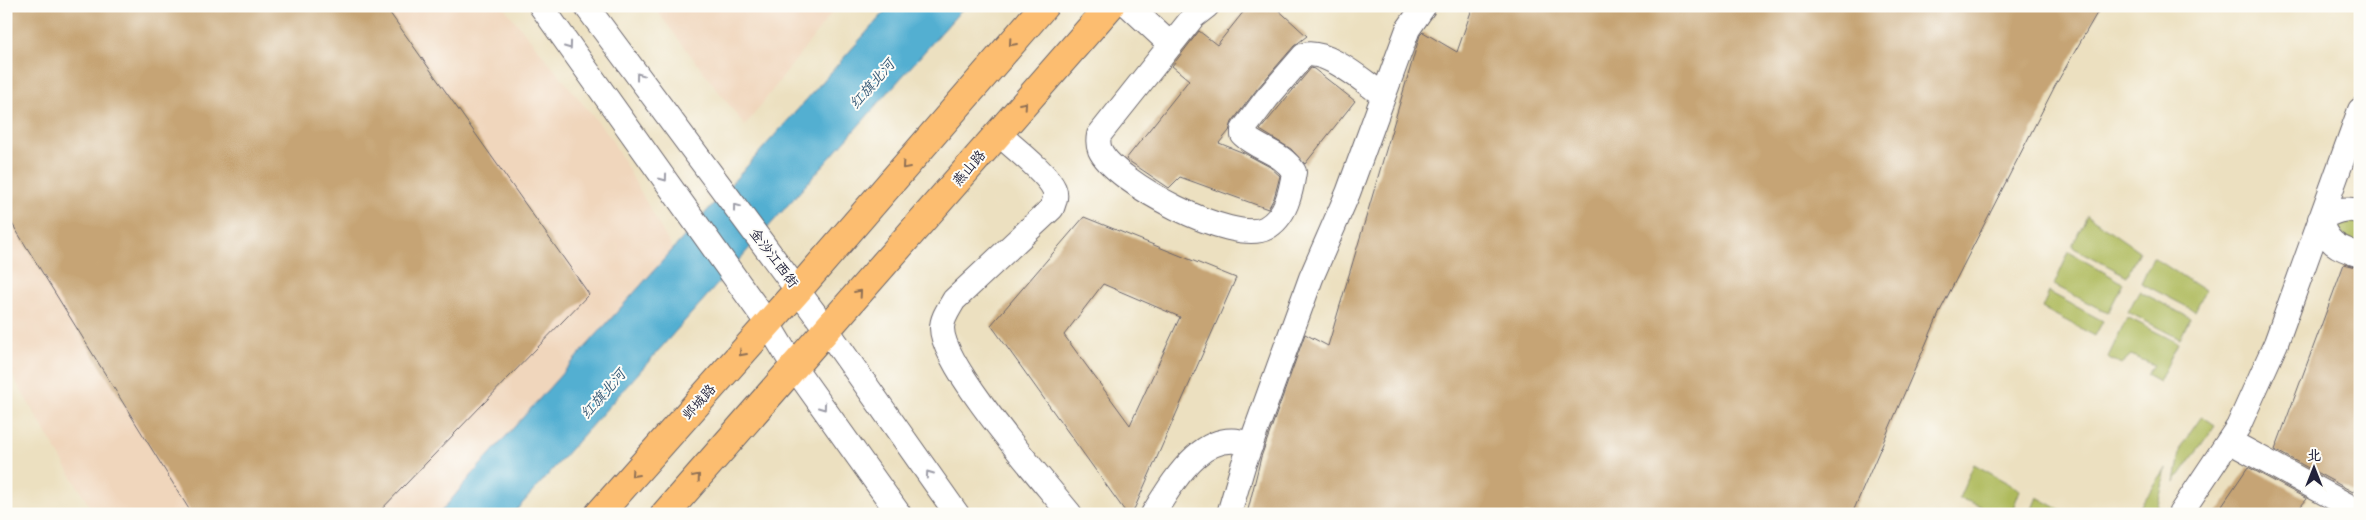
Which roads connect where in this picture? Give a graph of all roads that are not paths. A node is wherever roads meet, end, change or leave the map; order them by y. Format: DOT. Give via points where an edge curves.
graph roads {
  1 [pos="541,6"];
  2 [pos="586,6"];
  3 [pos="1044,6"];
  4 [pos="1110,6"];
  5 [pos="1129,6"];
  6 [pos="1207,6"];
  7 [pos="1424,6"];
  8 [pos="1171,45"];
  9 [pos="1383,95"];
  10 [pos="2360,110"];
  11 [pos="999,134"];
  12 [pos="2360,212"];
  13 [pos="2320,219"];
  14 [pos="2360,255"];
  15 [pos="798,290"];
  16 [pos="768,324"];
  17 [pos="827,330"];
  18 [pos="794,367"];
  19 [pos="1195,434"];
  20 [pos="2229,441"];
  21 [pos="1251,445"];
  22 [pos="1177,477"];
  23 [pos="2357,511"];
  24 [pos="599,514"];
  25 [pos="665,514"];
  26 [pos="899,514"];
  27 [pos="957,514"];
  28 [pos="1070,514"];
  29 [pos="1153,514"];
  30 [pos="1229,514"];
  31 [pos="2180,514"];
  1 -- 16 [label="street, one-way"];
  15 -- 2 [label="street, 金沙江西街, one-way"];
  3 -- 15 [label="main road, one-way"];
  11 -- 4 [label="main road, 燕山路, one-way"];
  5 -- 8 [label="street"];
  6 -- 8 [label="street" via="1193,17"];
  7 -- 9 [label="street" via="1408,29"];
  8 -- 9 [label="street" via="1102,129 1099,149 1124,177 1166,203 1245,233 1265,229 1279,217 1290,195 1294,172 1289,163 1248,140 1244,130 1304,55 1318,54 1329,58"];
  9 -- 21 [label="street" via="1348,194 1311,278"];
  10 -- 13 [label="street"];
  17 -- 11 [label="main road, 燕山路, one-way"];
  11 -- 28 [label="street" via="1049,180 1056,198 1052,208 954,300 945,314 942,327 944,341 969,386"];
  12 -- 13 [label="street" via="2337,210"];
  13 -- 14 [label="street" via="2324,235 2340,248"];
  13 -- 20 [label="street" via="2276,343"];
  15 -- 16 [label="main road, 邺城路"];
  15 -- 17 [label="street, 金沙江西街"];
  16 -- 18 [label="street"];
  16 -- 24 [label="main road, 邺城路, one-way"];
  17 -- 18 [label="main road"];
  27 -- 17 [label="street, 金沙江西街, one-way"];
  25 -- 18 [label="main road, one-way"];
  18 -- 26 [label="street, one-way"];
  19 -- 22 [label="street"];
  20 -- 23 [label="street"];
  20 -- 31 [label="street"];
  21 -- 22 [label="street" via="1235,440 1222,441 1200,452"];
  21 -- 30 [label="street"];
  22 -- 29 [label="street"];
}
